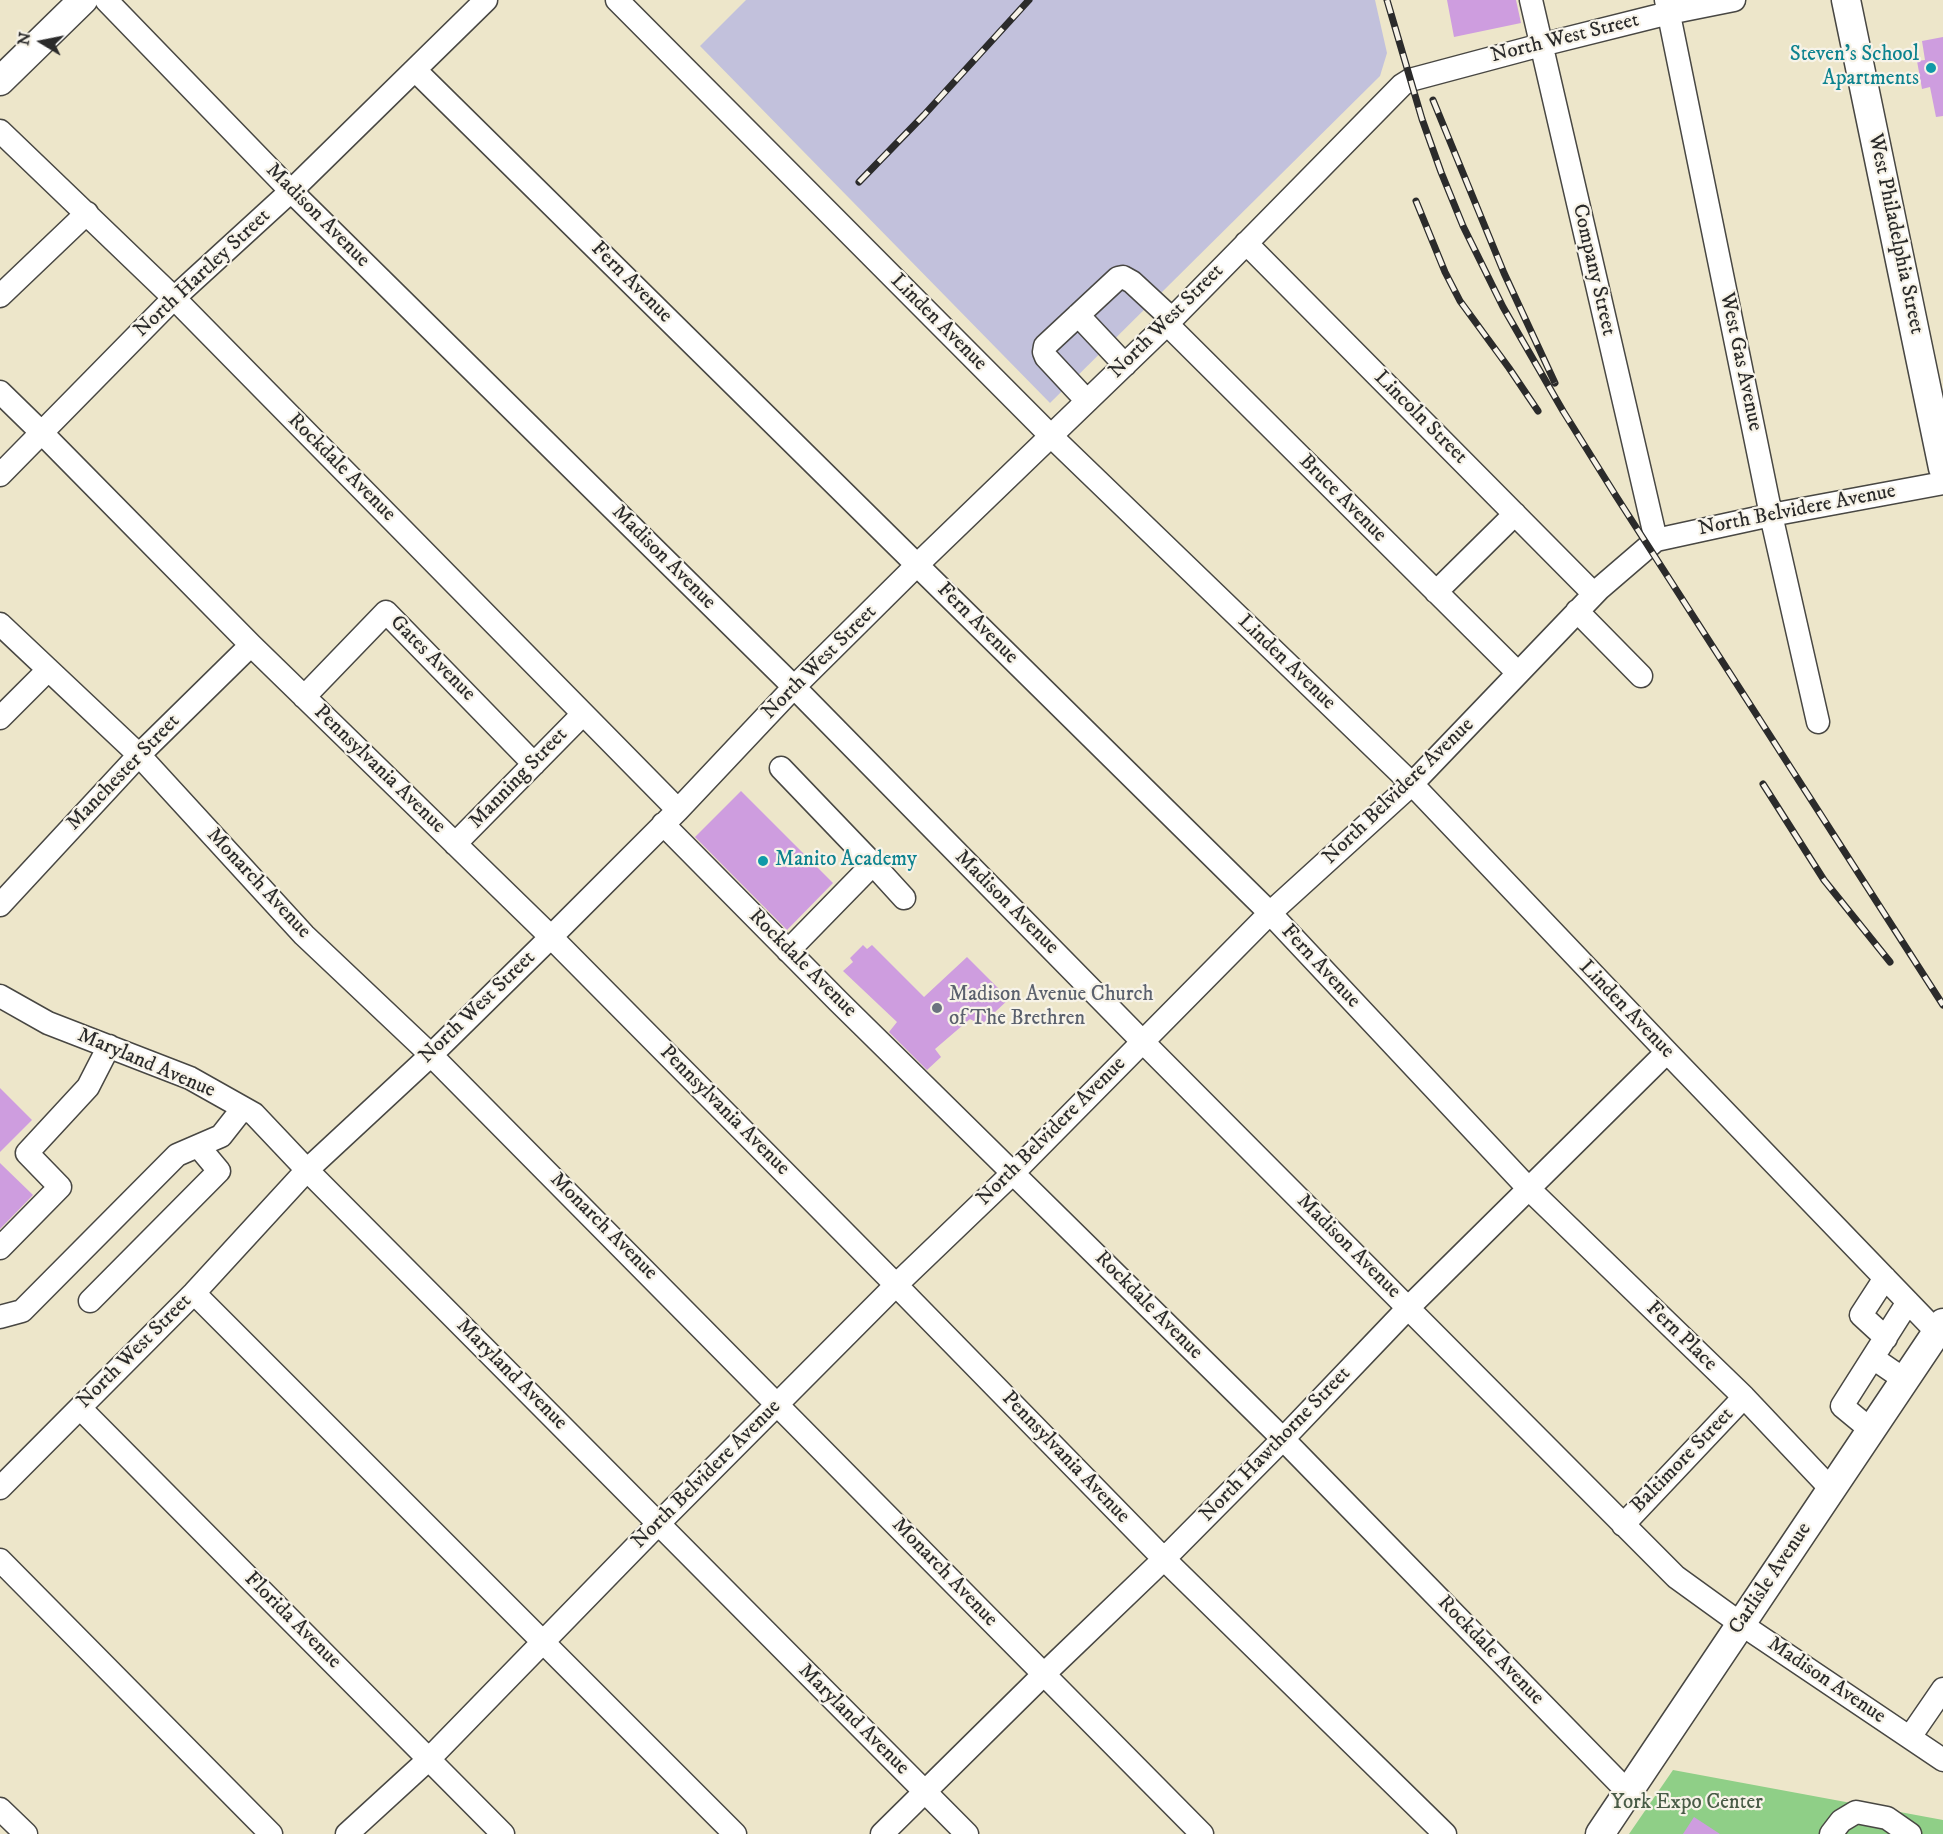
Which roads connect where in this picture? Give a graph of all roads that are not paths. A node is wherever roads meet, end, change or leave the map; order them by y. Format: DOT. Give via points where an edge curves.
graph roads {
  1 [pos="83,0"];
  2 [pos="106,0"];
  3 [pos="486,0"];
  4 [pos="617,0"];
  5 [pos="1531,0"];
  6 [pos="1734,0"];
  7 [pos="1846,0"];
  8 [pos="1667,6"];
  9 [pos="1541,45"];
  10 [pos="415,70"];
  11 [pos="0,81"];
  12 [pos="0,131"];
  13 [pos="291,191"];
  14 [pos="87,213"];
  15 [pos="1246,243"];
  16 [pos="0,296"];
  17 [pos="174,298"];
  18 [pos="1078,315"];
  19 [pos="1169,322"];
  20 [pos="1125,365"];
  21 [pos="0,392"];
  22 [pos="1087,401"];
  23 [pos="42,432"];
  24 [pos="1051,436"];
  25 [pos="1943,468"];
  26 [pos="0,475"];
  27 [pos="1943,483"];
  28 [pos="1515,514"];
  29 [pos="1771,515"];
  30 [pos="1656,540"];
  31 [pos="917,565"];
  32 [pos="1436,592"];
  33 [pos="1594,594"];
  34 [pos="1577,611"];
  35 [pos="0,624"];
  36 [pos="251,645"];
  37 [pos="48,670"];
  38 [pos="1518,673"];
  39 [pos="1641,676"];
  40 [pos="794,687"];
  41 [pos="304,697"];
  42 [pos="583,714"];
  43 [pos="0,718"];
  44 [pos="1818,722"];
  45 [pos="139,755"];
  46 [pos="534,764"];
  47 [pos="782,768"];
  48 [pos="1412,784"];
  49 [pos="671,817"];
  50 [pos="456,844"];
  51 [pos="873,864"];
  52 [pos="904,898"];
  53 [pos="0,905"];
  54 [pos="1270,913"];
  55 [pos="551,937"];
  56 [pos="788,951"];
  57 [pos="0,996"];
  58 [pos="1142,1041"];
  59 [pos="109,1046"];
  60 [pos="1667,1053"];
  61 [pos="431,1055"];
  62 [pos="243,1108"];
  63 [pos="199,1147"];
  64 [pos="307,1170"];
  65 [pos="1014,1172"];
  66 [pos="1528,1188"];
  67 [pos="0,1248"];
  68 [pos="1886,1278"];
  69 [pos="896,1285"];
  70 [pos="194,1293"];
  71 [pos="90,1301"];
  72 [pos="1908,1302"];
  73 [pos="1409,1307"];
  74 [pos="0,1317"];
  75 [pos="1941,1331"];
  76 [pos="1886,1338"];
  77 [pos="1873,1358"];
  78 [pos="1905,1380"];
  79 [pos="1744,1397"];
  80 [pos="778,1404"];
  81 [pos="80,1408"];
  82 [pos="1871,1430"];
  83 [pos="1283,1439"];
  84 [pos="0,1488"];
  85 [pos="1831,1489"];
  86 [pos="658,1524"];
  87 [pos="1623,1525"];
  88 [pos="1164,1559"];
  89 [pos="0,1560"];
  90 [pos="1741,1624"];
  91 [pos="541,1641"];
  92 [pos="1043,1675"];
  93 [pos="1943,1689"];
  94 [pos="1910,1737"];
  95 [pos="429,1759"];
  96 [pos="1943,1760"];
  97 [pos="926,1792"];
  98 [pos="1628,1792"];
  99 [pos="2,1811"];
  100 [pos="1434,1830"];
  101 [pos="22,1833"];
  102 [pos="271,1834"];
  103 [pos="347,1834"];
  104 [pos="503,1834"];
  105 [pos="735,1834"];
  106 [pos="882,1834"];
  107 [pos="967,1834"];
  108 [pos="1202,1834"];
  109 [pos="1600,1834"];
  110 [pos="1831,1834"];
  111 [pos="1910,1834"];
  1 -- 11 [label="main road"];
  2 -- 13 [label="street, Madison Avenue"];
  3 -- 10 [label="street, North Hartley Street"];
  4 -- 24 [label="street, Linden Avenue"];
  5 -- 9 [label="street, Company Street"];
  6 -- 8 [label="street, North West Street"];
  7 -- 25 [label="main road, West Philadelphia Street"];
  8 -- 9 [label="street, North West Street"];
  8 -- 29 [label="street, West Gas Avenue"];
  9 -- 15 [label="street, North West Street" via="1410,80"];
  9 -- 30 [label="street, Company Street"];
  10 -- 13 [label="street, North Hartley Street"];
  10 -- 31 [label="street, Fern Avenue"];
  12 -- 14 [label="street, Rockdale Avenue"];
  13 -- 17 [label="street, North Hartley Street"];
  13 -- 40 [label="street, Madison Avenue"];
  14 -- 16 [label="street"];
  14 -- 17 [label="street, Rockdale Avenue"];
  15 -- 19 [label="street, North West Street"];
  15 -- 28 [label="street, Lincoln Street"];
  17 -- 23 [label="street, North Hartley Street"];
  17 -- 42 [label="street, Rockdale Avenue"];
  18 -- 19 [label="street, Bruce Avenue" via="1123,277"];
  18 -- 20 [label="street"];
  18 -- 22 [label="street" via="1045,346 1044,352"];
  19 -- 20 [label="street, North West Street"];
  19 -- 32 [label="street, Bruce Avenue"];
  20 -- 22 [label="street, North West Street"];
  21 -- 23 [label="street, Pennsylvania Avenue"];
  22 -- 24 [label="street, North West Street"];
  23 -- 26 [label="street, North Hartley Street"];
  23 -- 36 [label="street, Pennsylvania Avenue"];
  24 -- 31 [label="street, North West Street"];
  24 -- 48 [label="street, Linden Avenue"];
  27 -- 29 [label="street, North Belvidere Avenue"];
  28 -- 32 [label="street"];
  28 -- 33 [label="street, Lincoln Street"];
  29 -- 30 [label="street, North Belvidere Avenue"];
  29 -- 44 [label="street, West Gas Avenue"];
  30 -- 33 [label="street, North Belvidere Avenue"];
  31 -- 40 [label="street, North West Street"];
  31 -- 54 [label="street, Fern Avenue"];
  32 -- 38 [label="street, Bruce Avenue"];
  33 -- 34 [label="street, North Belvidere Avenue"];
  34 -- 38 [label="street, North Belvidere Avenue"];
  34 -- 39 [label="street"];
  35 -- 37 [label="street, Monarch Avenue"];
  36 -- 41 [label="street, Pennsylvania Avenue"];
  36 -- 45 [label="street, Manchester Street"];
  37 -- 43 [label="street"];
  37 -- 45 [label="street, Monarch Avenue"];
  38 -- 48 [label="street, North Belvidere Avenue"];
  40 -- 49 [label="street, North West Street"];
  40 -- 58 [label="street, Madison Avenue"];
  41 -- 46 [label="street, Gates Avenue" via="386,612"];
  41 -- 50 [label="street, Pennsylvania Avenue"];
  42 -- 46 [label="street, Manning Street"];
  42 -- 49 [label="street, Rockdale Avenue"];
  45 -- 53 [label="street, Manchester Street"];
  45 -- 61 [label="street, Monarch Avenue" via="304,935"];
  46 -- 50 [label="street, Manning Street"];
  47 -- 51 [label="street"];
  48 -- 54 [label="street, North Belvidere Avenue"];
  48 -- 60 [label="street, Linden Avenue"];
  49 -- 55 [label="street, North West Street"];
  49 -- 56 [label="street, Rockdale Avenue"];
  50 -- 55 [label="street, Pennsylvania Avenue"];
  51 -- 52 [label="street"];
  51 -- 56 [label="street"];
  54 -- 58 [label="street, North Belvidere Avenue"];
  54 -- 66 [label="street, Fern Avenue"];
  55 -- 61 [label="street, North West Street"];
  55 -- 69 [label="street, Pennsylvania Avenue"];
  56 -- 65 [label="street, Rockdale Avenue"];
  57 -- 59 [label="street, Maryland Avenue" via="48,1023"];
  58 -- 65 [label="street, North Belvidere Avenue"];
  58 -- 73 [label="street, Madison Avenue"];
  59 -- 62 [label="street, Maryland Avenue" via="190,1078"];
  59 -- 67 [label="street" via="88,1087 27,1153 60,1187"];
  60 -- 66 [label="street, North Hawthorne Street"];
  60 -- 68 [label="street, Linden Avenue"];
  61 -- 64 [label="street, North West Street"];
  61 -- 80 [label="street, Monarch Avenue"];
  62 -- 63 [label="street" via="221,1136"];
  62 -- 64 [label="street, Maryland Avenue" via="254,1114"];
  63 -- 71 [label="street" via="219,1172"];
  63 -- 74 [label="street" via="177,1155 22,1311"];
  64 -- 70 [label="street, North West Street"];
  64 -- 86 [label="street, Maryland Avenue"];
  65 -- 69 [label="street, North Belvidere Avenue"];
  65 -- 83 [label="street, Rockdale Avenue"];
  66 -- 73 [label="street, North Hawthorne Street"];
  66 -- 79 [label="street, Fern Place"];
  68 -- 72 [label="street, Linden Avenue"];
  68 -- 76 [label="street" via="1861,1315"];
  69 -- 80 [label="street, North Belvidere Avenue"];
  69 -- 88 [label="street, Pennsylvania Avenue"];
  70 -- 81 [label="street, North West Street"];
  70 -- 91 [label="street"];
  72 -- 75 [label="street, Linden Avenue"];
  72 -- 76 [label="street"];
  73 -- 83 [label="street, North Hawthorne Street"];
  73 -- 87 [label="street, Madison Avenue"];
  75 -- 78 [label="main road, Carlisle Avenue"];
  76 -- 77 [label="street"];
  77 -- 78 [label="street"];
  77 -- 82 [label="street" via="1842,1406"];
  78 -- 82 [label="main road, Carlisle Avenue"];
  79 -- 85 [label="street, Fern Place"];
  79 -- 87 [label="street, Baltimore Street"];
  80 -- 86 [label="street, North Belvidere Avenue"];
  80 -- 92 [label="street, Monarch Avenue"];
  81 -- 84 [label="street, North West Street"];
  81 -- 95 [label="street, Florida Avenue"];
  82 -- 85 [label="main road, Carlisle Avenue"];
  83 -- 88 [label="street, North Hawthorne Street"];
  83 -- 98 [label="street, Rockdale Avenue"];
  85 -- 90 [label="main road, Carlisle Avenue"];
  86 -- 91 [label="street, North Belvidere Avenue"];
  86 -- 97 [label="street, Maryland Avenue"];
  87 -- 90 [label="street, Madison Avenue" via="1676,1577"];
  88 -- 92 [label="street, North Hawthorne Street"];
  88 -- 100 [label="street, Pennsylvania Avenue"];
  89 -- 102 [label="street"];
  90 -- 94 [label="street, Madison Avenue"];
  90 -- 98 [label="main road, Carlisle Avenue"];
  91 -- 95 [label="street, North Belvidere Avenue"];
  91 -- 105 [label="street"];
  92 -- 97 [label="street, North Hawthorne Street"];
  92 -- 108 [label="street, Monarch Avenue"];
  93 -- 94 [label="street"];
  94 -- 96 [label="street, Madison Avenue"];
  95 -- 103 [label="street, North Belvidere Avenue"];
  95 -- 104 [label="street, Florida Avenue"];
  97 -- 106 [label="street, North Hawthorne Street"];
  97 -- 107 [label="street, Maryland Avenue"];
  98 -- 109 [label="main road, Carlisle Avenue"];
  99 -- 101 [label="street"];
  110 -- 111 [label="street" via="1841,1821 1856,1812 1887,1818"];
}
